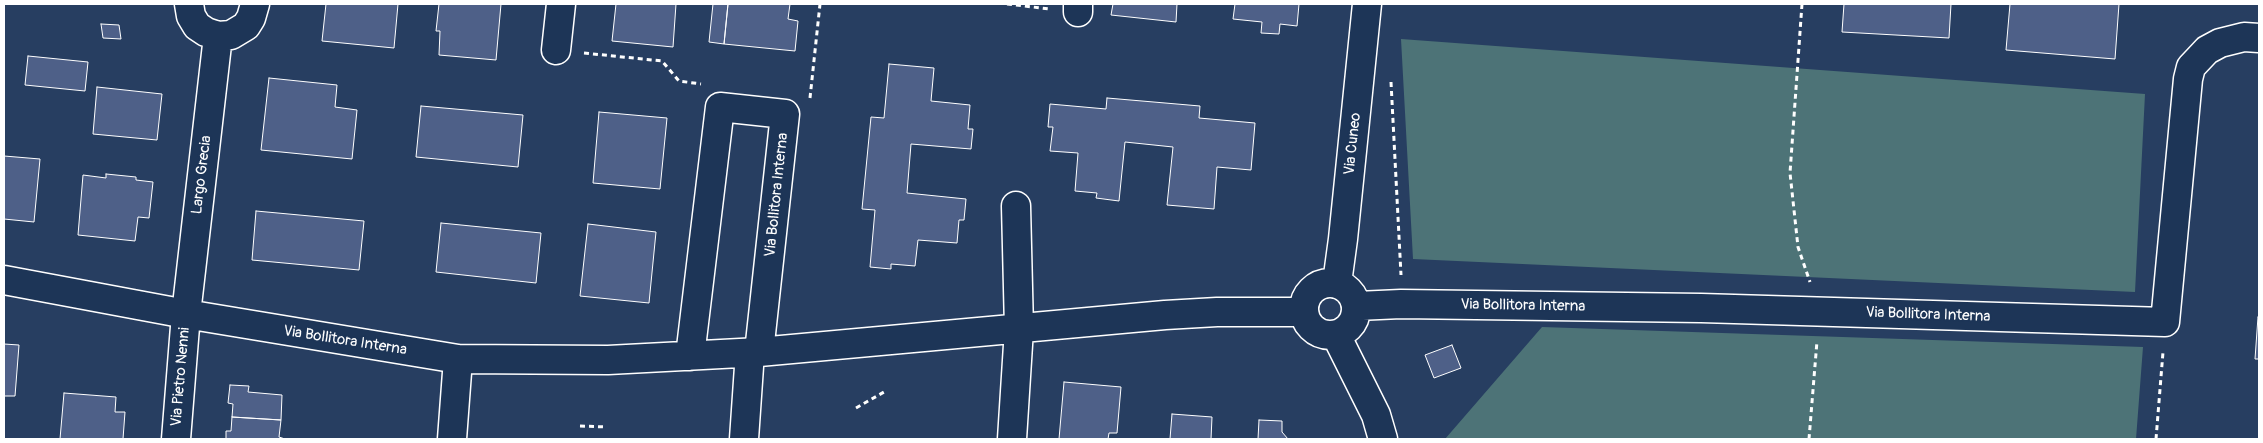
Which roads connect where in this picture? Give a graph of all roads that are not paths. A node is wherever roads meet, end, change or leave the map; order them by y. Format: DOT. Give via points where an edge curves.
graph roads {
  1 [pos="189,4"];
  2 [pos="255,4"];
  3 [pos="561,4"];
  4 [pos="1367,4"];
  5 [pos="218,36"];
  6 [pos="2259,38"];
  7 [pos="556,50"];
  8 [pos="1016,206"];
  9 [pos="4,280"];
  10 [pos="1336,283"];
  11 [pos="1356,306"];
  12 [pos="1304,312"];
  13 [pos="186,314"];
  14 [pos="1019,329"];
  15 [pos="1336,335"];
  16 [pos="755,352"];
  17 [pos="690,356"];
  18 [pos="458,359"];
  19 [pos="176,439"];
  20 [pos="452,439"];
  21 [pos="744,439"];
  22 [pos="1012,439"];
  23 [pos="1383,439"];
  1 -- 5 [label="street" via="197,26"];
  2 -- 5 [label="street" via="246,26 230,35"];
  3 -- 7 [label="street"];
  4 -- 10 [label="street, Via Cuneo"];
  5 -- 13 [label="street, Largo Grecia"];
  6 -- 11 [label="street, Via Bollitora Interna" via="2239,37 2220,43 2207,50 2191,67 2165,322 1819,312 1401,304"];
  8 -- 14 [label="street"];
  9 -- 13 [label="street, Via Bollitora Interna"];
  10 -- 11 [label="street" via="1352,294"];
  10 -- 12 [label="street" via="1322,284 1310,292"];
  11 -- 15 [label="street" via="1354,321"];
  12 -- 14 [label="street, Via Bollitora Interna" via="1165,315"];
  12 -- 15 [label="street" via="1315,331"];
  13 -- 18 [label="street, Via Bollitora Interna"];
  13 -- 19 [label="street, Via Pietro Nenni"];
  14 -- 16 [label="street, Via Bollitora Interna"];
  14 -- 22 [label="street"];
  15 -- 23 [label="street" via="1376,415"];
  16 -- 17 [label="street, Via Bollitora Interna"];
  16 -- 17 [label="street, Via Bollitora Interna" via="786,114 720,107"];
  16 -- 21 [label="street"];
  17 -- 18 [label="street, Via Bollitora Interna" via="608,360"];
  18 -- 20 [label="street"];
}
